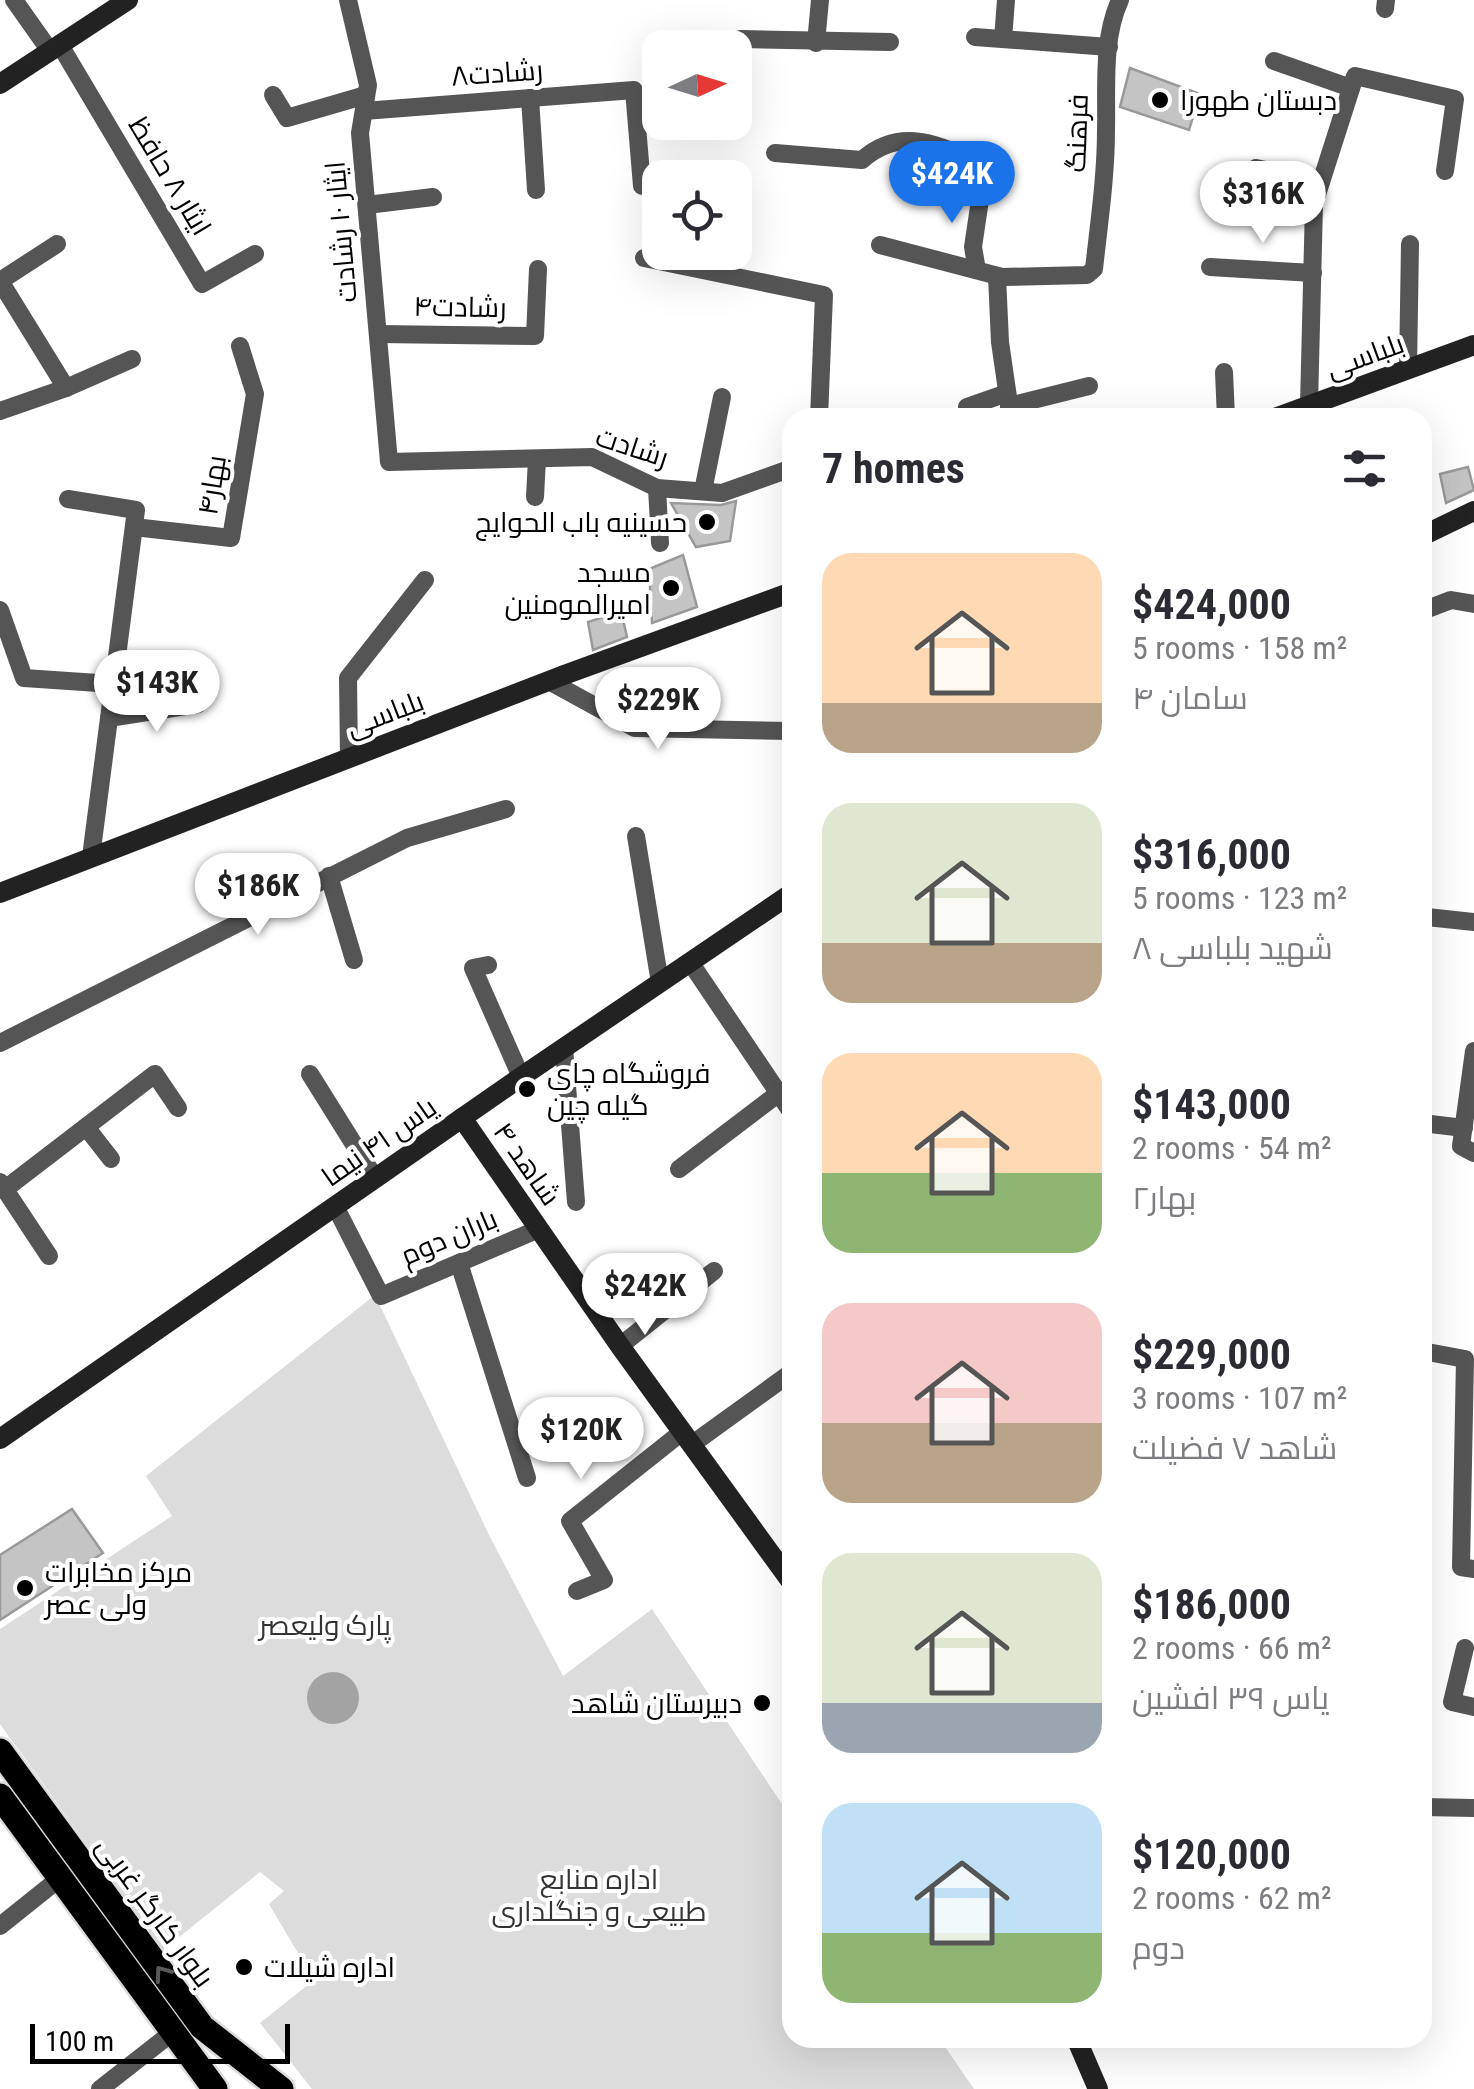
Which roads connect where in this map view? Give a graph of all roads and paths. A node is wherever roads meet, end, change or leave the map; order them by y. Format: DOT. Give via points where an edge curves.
graph roads {
  1 [pos="14,0"];
  2 [pos="128,0"];
  3 [pos="348,0"];
  4 [pos="820,0"];
  5 [pos="1006,0"];
  6 [pos="1120,0"];
  7 [pos="974,37"];
  8 [pos="752,40"];
  9 [pos="1003,40"];
  10 [pos="890,42"];
  11 [pos="816,43"];
  12 [pos="1109,47"];
  13 [pos="55,48"];
  14 [pos="1274,61"];
  15 [pos="0,84"];
  16 [pos="1351,88"];
  17 [pos="273,95"];
  18 [pos="530,98"];
  19 [pos="365,103"];
  20 [pos="775,153"];
  21 [pos="1256,168"];
  22 [pos="1446,171"];
  23 [pos="1321,182"];
  24 [pos="642,186"];
  25 [pos="536,190"];
  26 [pos="432,197"];
  27 [pos="367,205"];
  28 [pos="57,244"];
  29 [pos="1410,244"];
  30 [pos="880,245"];
  31 [pos="254,254"];
  32 [pos="1210,267"];
  33 [pos="538,270"];
  34 [pos="702,270"];
  35 [pos="977,270"];
  36 [pos="1312,273"];
  37 [pos="997,276"];
  38 [pos="0,281"];
  39 [pos="378,334"];
  40 [pos="240,346"];
  41 [pos="1474,346"];
  42 [pos="132,359"];
  43 [pos="1408,370"];
  44 [pos="1224,372"];
  45 [pos="1089,386"];
  46 [pos="66,388"];
  47 [pos="722,397"];
  48 [pos="1009,405"];
  49 [pos="1309,405"];
  50 [pos="967,407"];
  51 [pos="819,408"];
  52 [pos="1226,408"];
  53 [pos="1301,408"];
  54 [pos="0,411"];
  55 [pos="537,459"];
  56 [pos="389,462"];
  57 [pos="782,472"];
  58 [pos="657,488"];
  59 [pos="703,492"];
  60 [pos="535,497"];
  61 [pos="68,499"];
  62 [pos="1474,511"];
  63 [pos="135,518"];
  64 [pos="1432,531"];
  65 [pos="660,543"];
  66 [pos="426,580"];
  67 [pos="782,596"];
  68 [pos="768,601"];
  69 [pos="782,603"];
  70 [pos="1474,604"];
  71 [pos="1432,607"];
  72 [pos="0,610"];
  73 [pos="549,681"];
  74 [pos="113,684"];
  75 [pos="198,704"];
  76 [pos="109,718"];
  77 [pos="782,731"];
  78 [pos="349,758"];
  79 [pos="506,810"];
  80 [pos="636,836"];
  81 [pos="91,857"];
  82 [pos="329,876"];
  83 [pos="0,893"];
  84 [pos="782,900"];
  85 [pos="1432,918"];
  86 [pos="1474,922"];
  87 [pos="354,960"];
  88 [pos="690,962"];
  89 [pos="488,965"];
  90 [pos="660,983"];
  91 [pos="0,1043"];
  92 [pos="564,1048"];
  93 [pos="1474,1051"];
  94 [pos="310,1074"];
  95 [pos="520,1077"];
  96 [pos="779,1093"];
  97 [pos="782,1098"];
  98 [pos="178,1108"];
  99 [pos="462,1118"];
  100 [pos="1432,1124"];
  101 [pos="86,1127"];
  102 [pos="1464,1128"];
  103 [pos="1474,1152"];
  104 [pos="111,1159"];
  105 [pos="679,1170"];
  106 [pos="375,1178"];
  107 [pos="3,1185"];
  108 [pos="576,1202"];
  109 [pos="335,1206"];
  110 [pos="539,1229"];
  111 [pos="49,1256"];
  112 [pos="459,1263"];
  113 [pos="714,1272"];
  114 [pos="620,1346"];
  115 [pos="1432,1352"];
  116 [pos="1470,1356"];
  117 [pos="782,1378"];
  118 [pos="687,1438"];
  119 [pos="0,1439"];
  120 [pos="528,1478"];
  121 [pos="782,1555"];
  122 [pos="1474,1569"];
  123 [pos="576,1591"];
  124 [pos="1465,1648"];
  125 [pos="1474,1708"];
  126 [pos="0,1751"];
  127 [pos="0,1796"];
  128 [pos="1432,1807"];
  129 [pos="1474,1808"];
  130 [pos="60,1878"];
  131 [pos="0,1926"];
  132 [pos="202,2027"];
  133 [pos="173,2032"];
  134 [pos="1080,2048"];
  135 [pos="100,2089"];
  136 [pos="215,2089"];
  137 [pos="257,2089"];
  138 [pos="281,2089"];
  139 [pos="1098,2089"];
  1 -- 13 [label="street"];
  2 -- 13 [label="street"];
  3 -- 19 [label="street, ایثار ۱۰ رشادت" via="366,69"];
  4 -- 11 [label="street"];
  5 -- 9 [label="street"];
  6 -- 12 [label="street, فرهنگ"];
  7 -- 9 [label="street"];
  8 -- 11 [label="street"];
  9 -- 12 [label="street"];
  10 -- 11 [label="street"];
  12 -- 37 [label="street, فرهنگ" via="1094,269 1087,275"];
  13 -- 15 [label="street"];
  13 -- 31 [label="street, ایثار ۸ حافظ" via="202,284"];
  14 -- 16 [label="street"];
  16 -- 22 [label="street" via="1355,76 1455,98"];
  16 -- 23 [label="street"];
  17 -- 19 [label="street, رشادت۸" via="287,118"];
  18 -- 19 [label="street, رشادت۸"];
  18 -- 24 [label="street, رشادت۸" via="634,90"];
  18 -- 25 [label="street"];
  19 -- 27 [label="street, ایثار ۱۰ رشادت" via="360,134"];
  20 -- 35 [label="street" via="862,160 879,145 910,140 981,165"];
  21 -- 23 [label="street"];
  23 -- 36 [label="street"];
  26 -- 27 [label="street"];
  27 -- 39 [label="street, ایثار ۱۰ رشادت"];
  28 -- 38 [label="street"];
  29 -- 43 [label="street"];
  30 -- 35 [label="street"];
  32 -- 36 [label="street"];
  33 -- 39 [label="street, رشادت۴" via="535,336"];
  34 -- 51 [label="street" via="824,295"];
  35 -- 37 [label="street"];
  36 -- 49 [label="street"];
  37 -- 48 [label="street"];
  38 -- 46 [label="street"];
  39 -- 56 [label="street, ایثار ۱۰ رشادت"];
  40 -- 63 [label="street, بهار۴" via="255,394 232,538"];
  41 -- 43 [label="street, بلباسی"];
  42 -- 46 [label="street"];
  43 -- 49 [label="street, بلباسی"];
  44 -- 52 [label="street"];
  45 -- 48 [label="street"];
  46 -- 54 [label="street"];
  47 -- 59 [label="street"];
  48 -- 50 [label="street"];
  49 -- 53 [label="street, بلباسی"];
  55 -- 56 [label="street, رشادت"];
  55 -- 58 [label="street, رشادت" via="592,457"];
  55 -- 60 [label="street"];
  57 -- 59 [label="street, رشادت" via="722,493"];
  58 -- 59 [label="street, رشادت"];
  58 -- 65 [label="street"];
  61 -- 63 [label="street"];
  62 -- 64 [label="street"];
  63 -- 74 [label="street"];
  66 -- 78 [label="street" via="348,678"];
  67 -- 68 [label="street, بلباسی"];
  68 -- 69 [label="street"];
  68 -- 73 [label="street, بلباسی"];
  70 -- 71 [label="street" via="1451,600"];
  72 -- 74 [label="street" via="24,678"];
  73 -- 77 [label="street" via="635,728"];
  73 -- 78 [label="street, بلباسی"];
  74 -- 76 [label="street"];
  75 -- 76 [label="street"];
  76 -- 81 [label="street"];
  78 -- 81 [label="street, بلباسی"];
  79 -- 82 [label="street" via="408,838"];
  80 -- 90 [label="street"];
  81 -- 83 [label="street, بلباسی"];
  82 -- 87 [label="street"];
  82 -- 91 [label="street"];
  84 -- 88 [label="street, یاس ۴۱ نیما"];
  85 -- 86 [label="street"];
  88 -- 90 [label="street, یاس ۴۱ نیما"];
  88 -- 96 [label="street"];
  89 -- 95 [label="street" via="473,968"];
  90 -- 92 [label="street, یاس ۴۱ نیما"];
  92 -- 95 [label="street, یاس ۴۱ نیما"];
  92 -- 108 [label="street"];
  93 -- 102 [label="street"];
  94 -- 106 [label="street"];
  95 -- 99 [label="street, یاس ۴۱ نیما"];
  96 -- 97 [label="street"];
  96 -- 105 [label="street"];
  98 -- 101 [label="street" via="155,1074"];
  99 -- 106 [label="street, یاس ۴۱ نیما"];
  99 -- 110 [label="street, شاهد ۴"];
  100 -- 102 [label="street"];
  101 -- 104 [label="street"];
  101 -- 107 [label="street"];
  102 -- 103 [label="street" via="1461,1146"];
  106 -- 109 [label="street, یاس ۴۱ نیما"];
  107 -- 111 [label="street"];
  109 -- 112 [label="street, باران دوم" via="380,1296"];
  109 -- 119 [label="street, یاس ۴۱ نیما"];
  110 -- 112 [label="street, باران دوم"];
  110 -- 114 [label="street, شاهد ۴"];
  112 -- 120 [label="street"];
  113 -- 114 [label="street"];
  114 -- 118 [label="street, شاهد ۴"];
  115 -- 116 [label="street"];
  116 -- 122 [label="street" via="1460,1567"];
  117 -- 118 [label="street"];
  118 -- 121 [label="street, شاهد ۴"];
  118 -- 123 [label="street" via="570,1521 604,1580"];
  124 -- 125 [label="street" via="1452,1702"];
  132 -- 126 [label="main road, بلوار کارگر غربی, one-way"];
  127 -- 130 [label="main road, بلوار کارگر غربی"];
  128 -- 129 [label="street"];
  130 -- 131 [label="street"];
  130 -- 133 [label="main road, بلوار کارگر غربی"];
  132 -- 137 [label="main road"];
  132 -- 138 [label="main road, بلوار کارگر غربی"];
  133 -- 135 [label="street"];
  133 -- 136 [label="main road, بلوار کارگر غربی"];
  134 -- 139 [label="street"];
}
